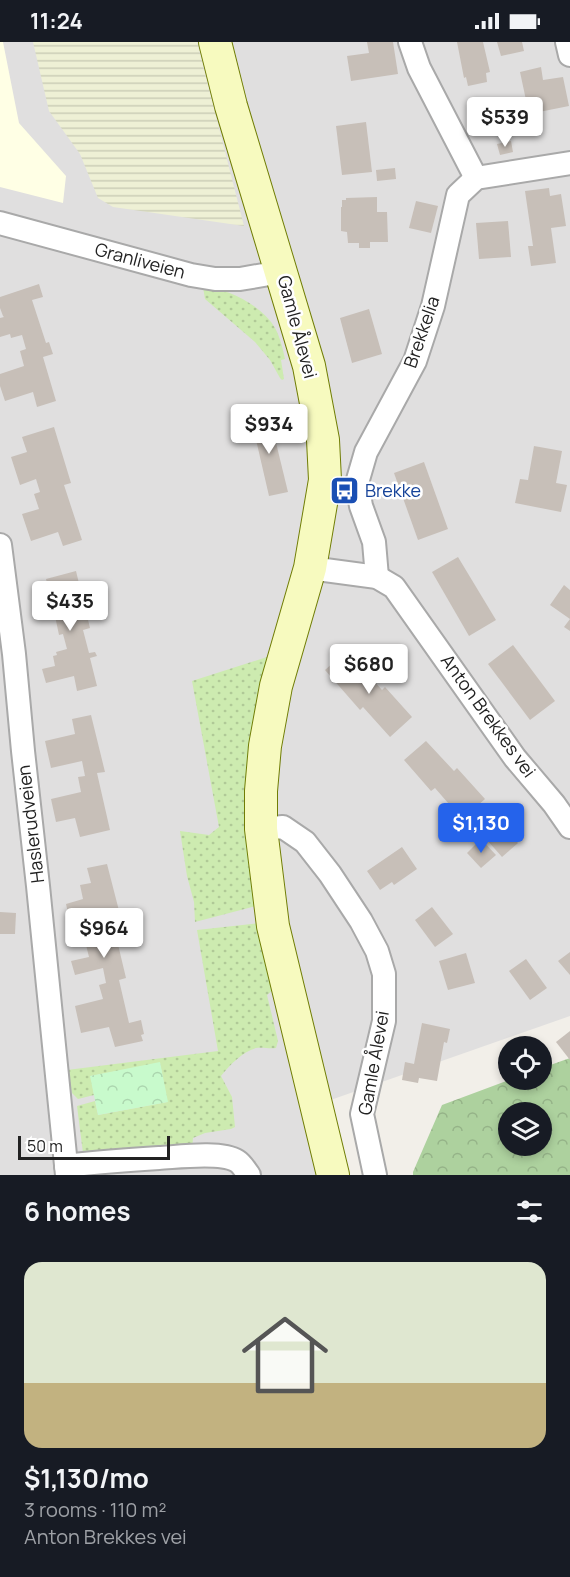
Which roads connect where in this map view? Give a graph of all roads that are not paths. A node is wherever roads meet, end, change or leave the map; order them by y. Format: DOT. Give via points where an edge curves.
graph roads {
  1 [pos="214,42"];
  2 [pos="410,42"];
  3 [pos="567,42"];
  4 [pos="570,55"];
  5 [pos="570,163"];
  6 [pos="476,178"];
  7 [pos="0,223"];
  8 [pos="281,272"];
  9 [pos="0,545"];
  10 [pos="310,568"];
  11 [pos="377,577"];
  12 [pos="562,797"];
  13 [pos="570,827"];
  14 [pos="261,829"];
  15 [pos="67,1170"];
  16 [pos="249,1175"];
  17 [pos="333,1175"];
  18 [pos="375,1175"];
  1 -- 8 [label="main road, Gamle Ålevei"];
  2 -- 6 [label="street" via="419,68"];
  3 -- 4 [label="street"];
  5 -- 6 [label="street"];
  6 -- 11 [label="street, Brekkelia" via="458,195 433,306 415,361 366,452 357,483 374,542"];
  7 -- 8 [label="street, Granliveien" via="191,275 240,279"];
  8 -- 10 [label="main road, Gamle Ålevei" via="309,366 323,440 325,480"];
  9 -- 15 [label="street, Haslerudveien"];
  10 -- 11 [label="street"];
  10 -- 14 [label="main road, Gamle Ålevei" via="276,686 265,746"];
  11 -- 12 [label="street, Anton Brekkes vei" via="394,587 515,758"];
  12 -- 13 [label="street, Anton Brekkes vei"];
  14 -- 17 [label="main road, Gamle Ålevei" via="273,926"];
  14 -- 18 [label="street, Gamle Ålevei" via="283,827 305,842 330,874 377,951 384,974 384,1021 362,1114"];
  15 -- 16 [label="street" via="95,1162 221,1156 236,1160"];
}
